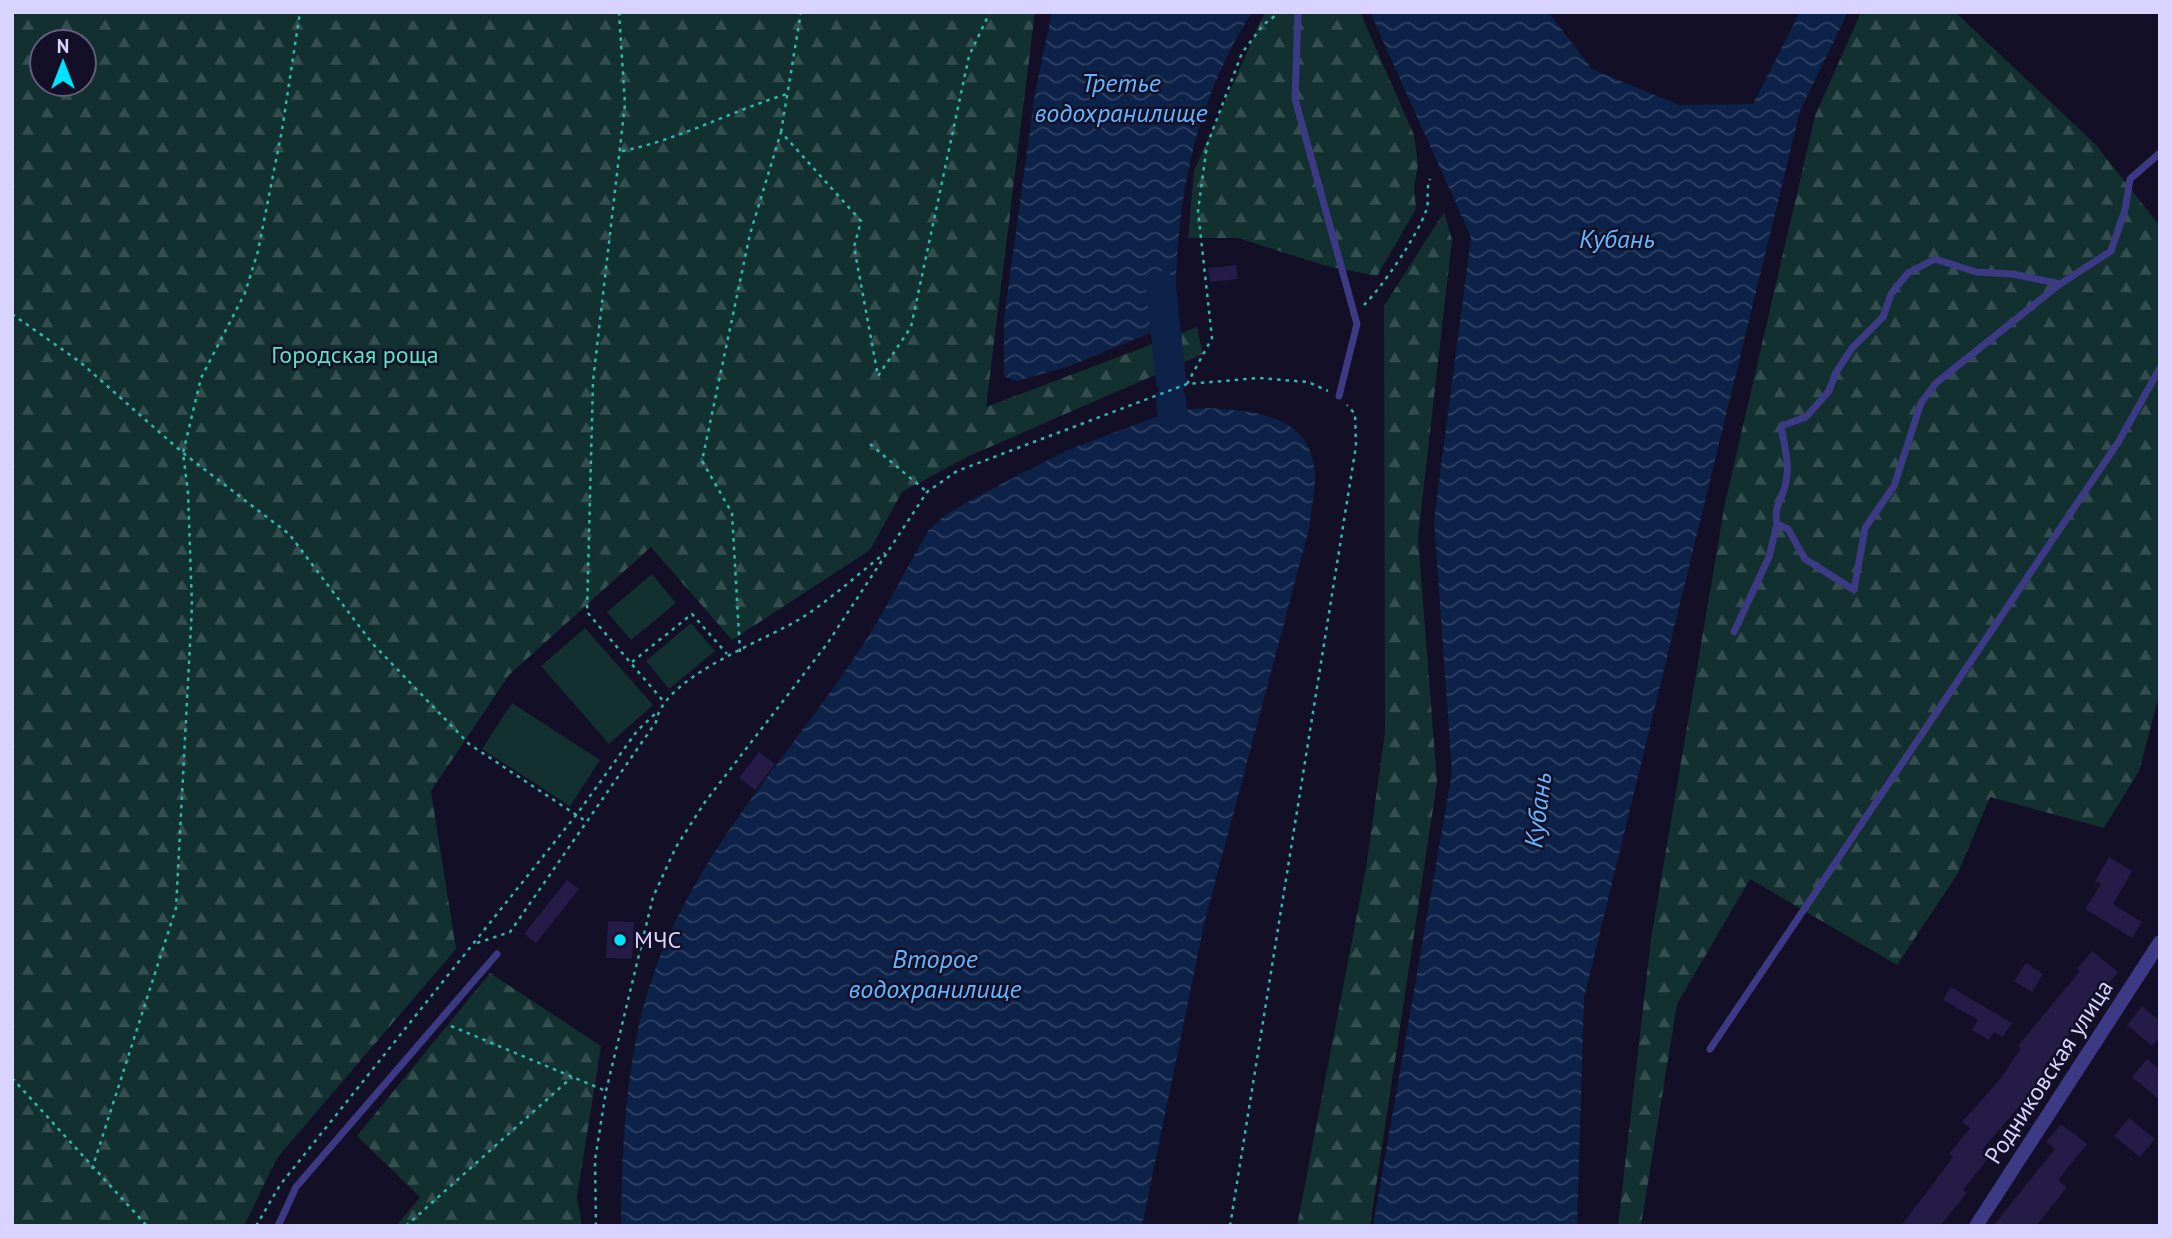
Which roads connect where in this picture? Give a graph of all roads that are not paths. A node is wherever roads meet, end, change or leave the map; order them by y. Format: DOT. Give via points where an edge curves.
graph roads {
  1 [pos="1298,12"];
  2 [pos="2160,153"];
  3 [pos="2060,284"];
  4 [pos="2160,368"];
  5 [pos="1339,396"];
  6 [pos="1777,524"];
  7 [pos="1734,632"];
  8 [pos="2160,942"];
  9 [pos="497,954"];
  10 [pos="1710,1049"];
  11 [pos="278,1226"];
  12 [pos="1976,1226"];
  1 -- 5 [label="lane" via="1295,99 1357,324"];
  2 -- 3 [label="lane" via="2130,179 2110,251"];
  3 -- 6 [label="lane" via="1976,272 1935,259 1909,273 1891,294 1875,328 1843,360 1829,391 1806,417 1781,426 1788,463 1786,484 1776,503"];
  3 -- 6 [label="lane" via="1936,383 1921,403 1894,486 1865,528 1854,590 1805,559 1788,529"];
  4 -- 10 [label="lane" via="2119,441"];
  6 -- 7 [label="lane" via="1769,557"];
  8 -- 12 [label="street, Родниковская улица"];
  9 -- 11 [label="lane" via="296,1187"];
}
